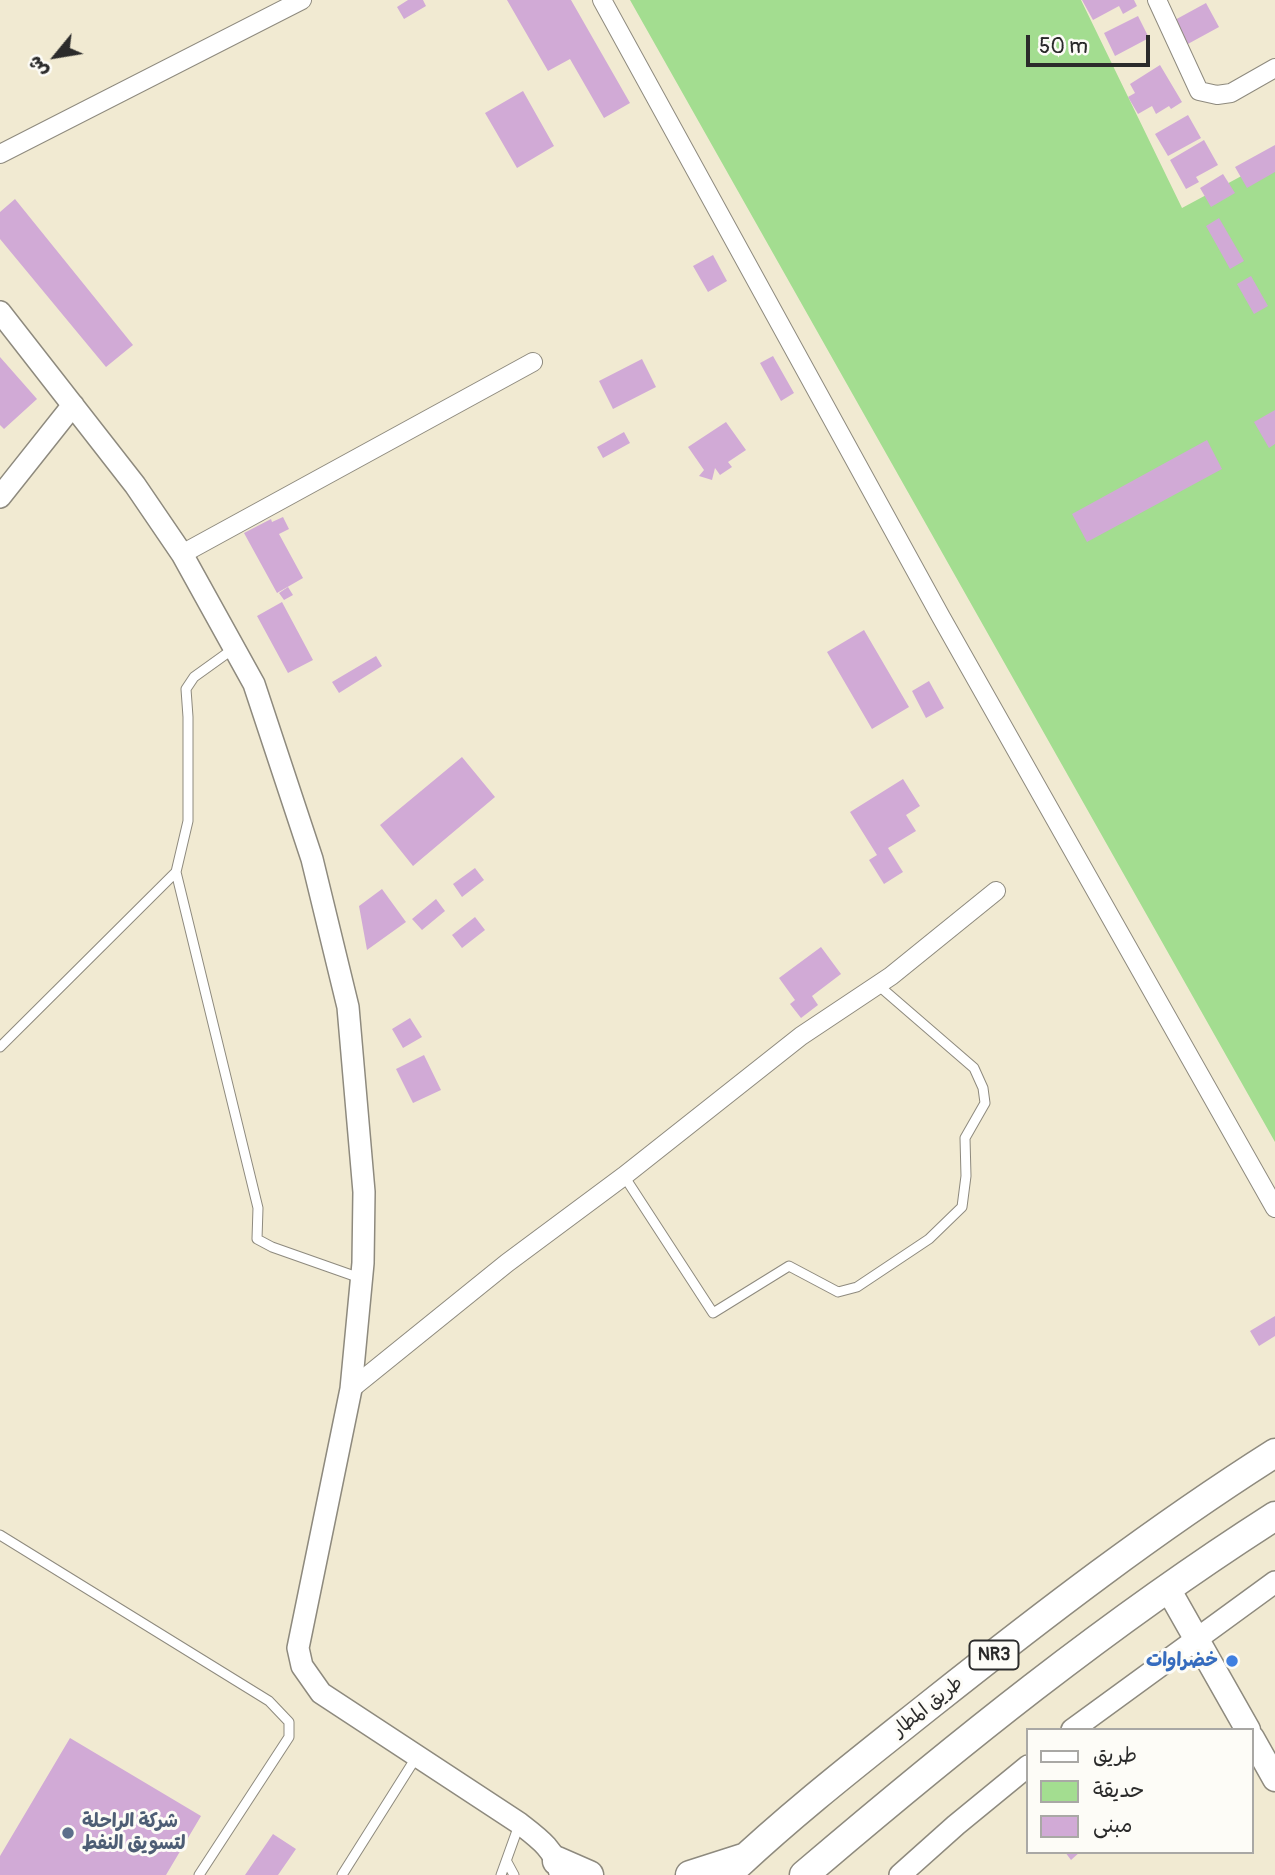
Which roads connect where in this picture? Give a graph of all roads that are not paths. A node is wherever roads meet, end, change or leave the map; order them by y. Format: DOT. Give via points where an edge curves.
graph roads {
  1 [pos="302,0"];
  2 [pos="602,0"];
  3 [pos="1157,0"];
  4 [pos="1275,68"];
  5 [pos="0,154"];
  6 [pos="0,312"];
  7 [pos="533,362"];
  8 [pos="73,405"];
  9 [pos="0,497"];
  10 [pos="182,554"];
  11 [pos="234,648"];
  12 [pos="176,872"];
  13 [pos="996,891"];
  14 [pos="878,985"];
  15 [pos="0,1047"];
  16 [pos="624,1176"];
  17 [pos="1275,1208"];
  18 [pos="362,1278"];
  19 [pos="351,1389"];
  20 [pos="1275,1453"];
  21 [pos="1275,1516"];
  22 [pos="0,1535"];
  23 [pos="1275,1583"];
  24 [pos="1167,1587"];
  25 [pos="1197,1639"];
  26 [pos="1075,1728"];
  27 [pos="1247,1728"];
  28 [pos="1254,1742"];
  29 [pos="417,1756"];
  30 [pos="1026,1768"];
  31 [pos="1275,1779"];
  32 [pos="519,1823"];
  33 [pos="507,1861"];
  34 [pos="736,1866"];
  35 [pos="559,1868"];
  36 [pos="199,1875"];
  37 [pos="342,1875"];
  38 [pos="501,1875"];
  39 [pos="514,1875"];
  40 [pos="589,1875"];
  41 [pos="690,1875"];
  42 [pos="804,1875"];
  43 [pos="900,1875"];
  1 -- 5 [label="street"];
  2 -- 17 [label="street" via="941,617"];
  3 -- 4 [label="street" via="1199,91 1231,93"];
  6 -- 8 [label="street"];
  7 -- 10 [label="street"];
  8 -- 9 [label="street"];
  8 -- 10 [label="street"];
  10 -- 11 [label="street"];
  11 -- 12 [label="lane" via="194,677 186,690 188,821"];
  11 -- 18 [label="street" via="254,684 312,859 348,1007 364,1192"];
  12 -- 15 [label="lane"];
  12 -- 18 [label="lane" via="258,1208 257,1239"];
  13 -- 14 [label="street"];
  14 -- 16 [label="street" via="801,1036"];
  14 -- 16 [label="lane" via="974,1068 983,1088 985,1102 965,1138 962,1207 929,1239 857,1287 838,1292 789,1266 713,1313"];
  16 -- 19 [label="street" via="507,1262"];
  18 -- 19 [label="street"];
  19 -- 29 [label="street" via="298,1648 302,1666 321,1693"];
  20 -- 34 [label="highway, طريق المطار / NR3" via="998,1651"];
  21 -- 24 [label="highway, NR3"];
  22 -- 36 [label="lane" via="270,1701 289,1722 289,1737"];
  23 -- 25 [label="street"];
  24 -- 25 [label="main road"];
  24 -- 42 [label="highway, NR3"];
  25 -- 26 [label="street"];
  25 -- 27 [label="main road"];
  28 -- 31 [label="main road"];
  29 -- 32 [label="street"];
  29 -- 37 [label="lane"];
  30 -- 43 [label="street"];
  32 -- 33 [label="lane"];
  32 -- 35 [label="street" via="544,1843"];
  33 -- 38 [label="lane"];
  33 -- 39 [label="lane"];
  34 -- 41 [label="highway"];
  35 -- 40 [label="highway"];
}
